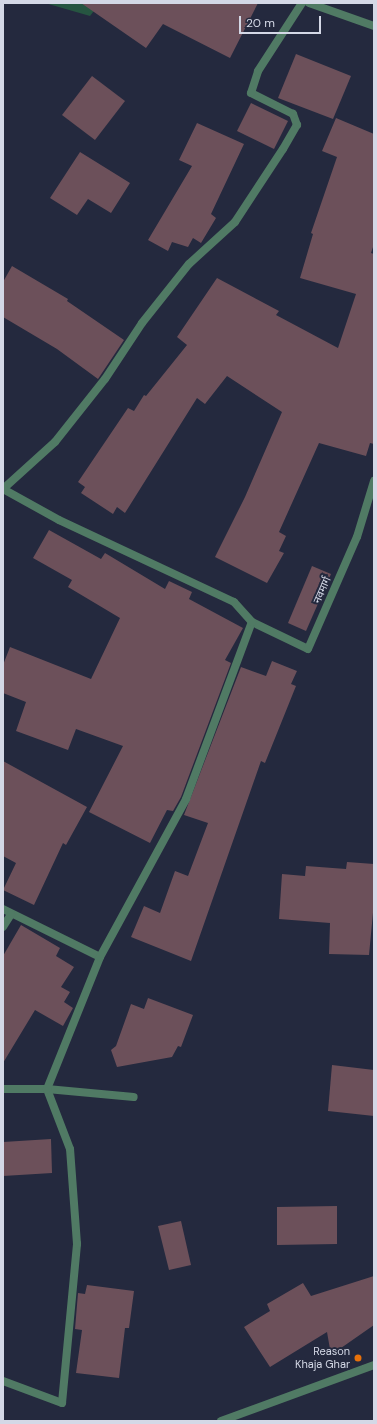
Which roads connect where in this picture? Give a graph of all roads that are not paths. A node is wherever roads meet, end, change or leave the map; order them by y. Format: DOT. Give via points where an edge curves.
graph roads {
  1 [pos="302,3"];
  2 [pos="309,3"];
  3 [pos="374,26"];
  4 [pos="374,481"];
  5 [pos="3,489"];
  6 [pos="252,622"];
  7 [pos="3,909"];
  8 [pos="11,914"];
  9 [pos="3,927"];
  10 [pos="100,957"];
  11 [pos="3,1089"];
  12 [pos="47,1089"];
  13 [pos="134,1097"];
  14 [pos="374,1365"];
  15 [pos="3,1381"];
  16 [pos="221,1421"];
  1 -- 5 [label="street" via="258,71 251,92 293,114 297,125 283,149 234,222 189,264 142,323 105,379 55,442"];
  2 -- 3 [label="street"];
  4 -- 6 [label="street, नवमार्ग" via="357,537 308,649"];
  5 -- 6 [label="street" via="59,520 234,602"];
  6 -- 10 [label="street" via="186,799"];
  7 -- 8 [label="street"];
  8 -- 9 [label="street"];
  8 -- 10 [label="street" via="54,932"];
  10 -- 12 [label="street"];
  11 -- 12 [label="street"];
  12 -- 13 [label="street"];
  12 -- 15 [label="street" via="70,1149 77,1244 62,1403"];
  14 -- 16 [label="street"];
}
